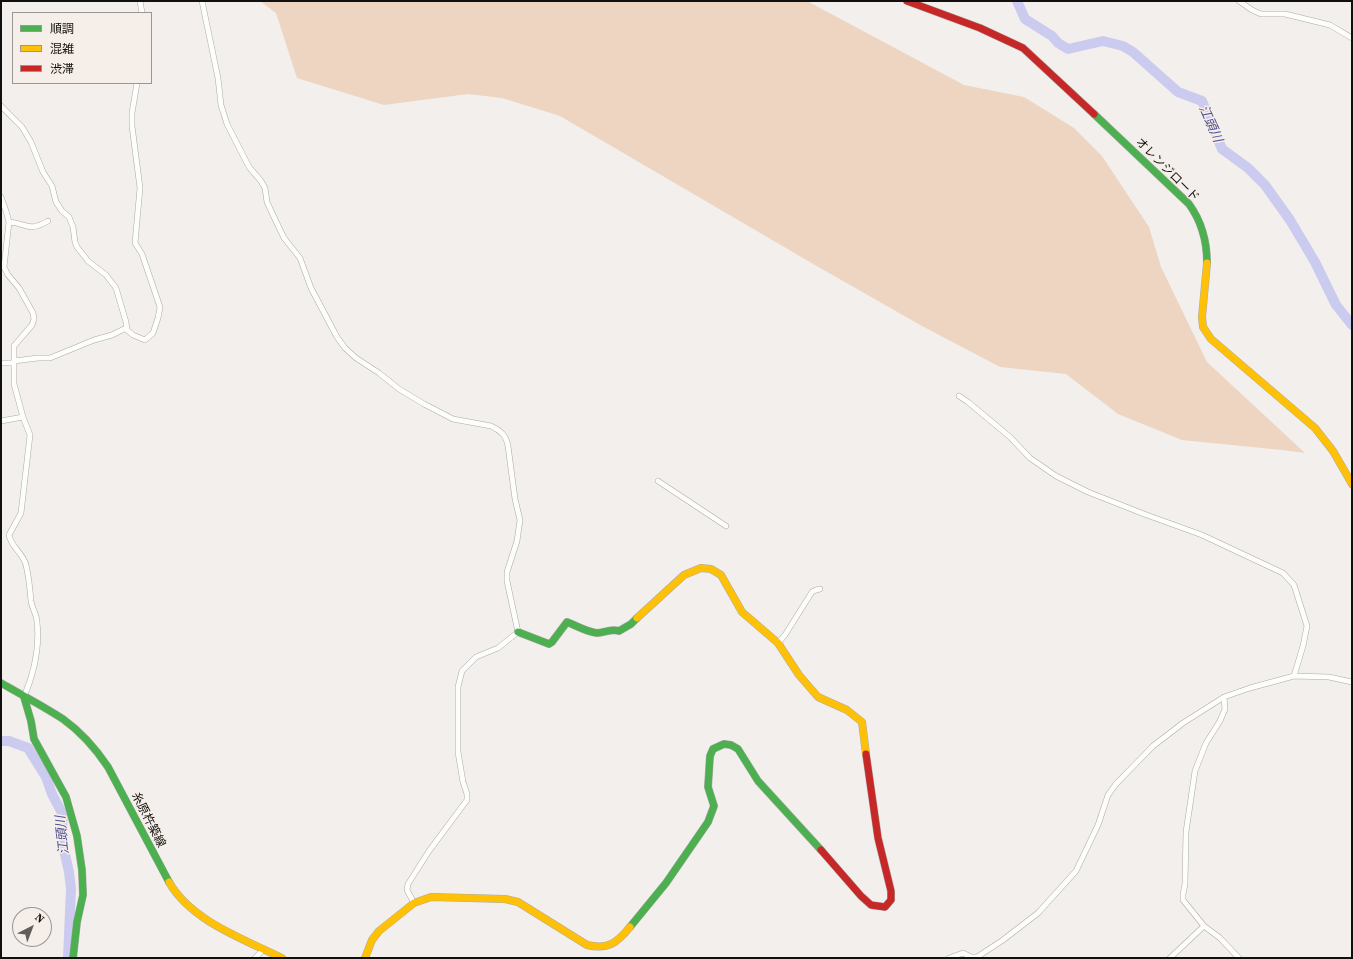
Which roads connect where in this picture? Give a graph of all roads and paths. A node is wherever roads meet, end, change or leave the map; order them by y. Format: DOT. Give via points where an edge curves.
graph roads {
  1 [pos="140,1"];
  2 [pos="202,1"];
  3 [pos="906,1"];
  4 [pos="1239,1"];
  5 [pos="142,12"];
  6 [pos="1352,38"];
  7 [pos="137,84"];
  8 [pos="1,106"];
  9 [pos="1,197"];
  10 [pos="48,221"];
  11 [pos="9,222"];
  12 [pos="126,328"];
  13 [pos="14,362"];
  14 [pos="1,363"];
  15 [pos="959,396"];
  16 [pos="23,417"];
  17 [pos="1,421"];
  18 [pos="658,481"];
  19 [pos="1352,484"];
  20 [pos="726,526"];
  21 [pos="820,588"];
  22 [pos="518,632"];
  23 [pos="778,643"];
  24 [pos="1294,676"];
  25 [pos="1352,682"];
  26 [pos="1,684"];
  27 [pos="24,697"];
  28 [pos="1224,697"];
  29 [pos="414,903"];
  30 [pos="1204,926"];
  31 [pos="264,949"];
  32 [pos="73,958"];
  33 [pos="255,958"];
  34 [pos="282,958"];
  35 [pos="365,958"];
  36 [pos="949,958"];
  37 [pos="1170,958"];
  38 [pos="1239,958"];
  1 -- 5 [label="street"];
  2 -- 22 [label="street" via="221,105 227,124 248,167 265,188 267,202 284,238 300,258 311,288 337,337 356,358 424,404 453,419 491,426 501,431 506,438 520,520 507,572"];
  3 -- 19 [label="street, オレンジロード" via="975,26 1022,48 1189,204 1206,240 1203,327 1210,339 1315,428 1333,451"];
  4 -- 6 [label="street" via="1261,14 1285,14 1330,25"];
  7 -- 12 [label="street" via="132,113 140,188 135,243 142,254 160,307 153,333 148,339 143,340"];
  8 -- 12 [label="street" via="22,127 31,142 52,186 56,202 74,227 77,247 88,262 106,274 116,288"];
  9 -- 11 [label="street"];
  10 -- 11 [label="street" via="28,227"];
  11 -- 13 [label="street" via="4,267 19,288 34,319 14,346"];
  12 -- 13 [label="street" via="50,358"];
  13 -- 14 [label="street"];
  13 -- 16 [label="street" via="14,384"];
  15 -- 24 [label="street" via="1010,437 1030,458 1056,476 1088,492 1202,535 1283,572 1294,585 1307,626 1304,646"];
  16 -- 17 [label="street"];
  16 -- 27 [label="street" via="30,435 29,450 21,513 9,535 25,563 37,621 37,655"];
  18 -- 20 [label="street"];
  21 -- 23 [label="street" via="812,592"];
  22 -- 23 [label="street" via="549,644 567,622 598,634 614,629 619,631 631,624 684,575 701,568 711,569 721,575 742,612"];
  22 -- 29 [label="street" via="498,648 476,657 462,671 458,687 458,752 467,800 408,884 407,890"];
  23 -- 29 [label="street" via="799,675 818,697 847,710 862,722 878,838 891,891 891,900 885,906 871,905 861,896 758,781 738,749 731,744 713,749 710,756 708,787 714,806 708,822 666,883 613,944 596,947 587,945 518,902 505,899 450,896 431,897"];
  24 -- 25 [label="street" via="1330,677"];
  24 -- 28 [label="street"];
  26 -- 27 [label="street, 糸原杵築線"];
  27 -- 31 [label="street, 糸原杵築線" via="64,720 97,751 131,809 158,864 172,887 190,907"];
  27 -- 32 [label="street" via="34,739 66,797 77,836 83,895"];
  28 -- 30 [label="street" via="1225,710 1206,744 1195,771 1186,832 1183,900"];
  28 -- 36 [label="street" via="1167,734 1116,784 1108,795 1098,825 1076,871 1038,913 977,957 963,953"];
  29 -- 35 [label="street" via="379,931 372,940"];
  30 -- 37 [label="street"];
  30 -- 38 [label="street"];
  31 -- 33 [label="street"];
  31 -- 34 [label="street, 糸原杵築線"];
}
